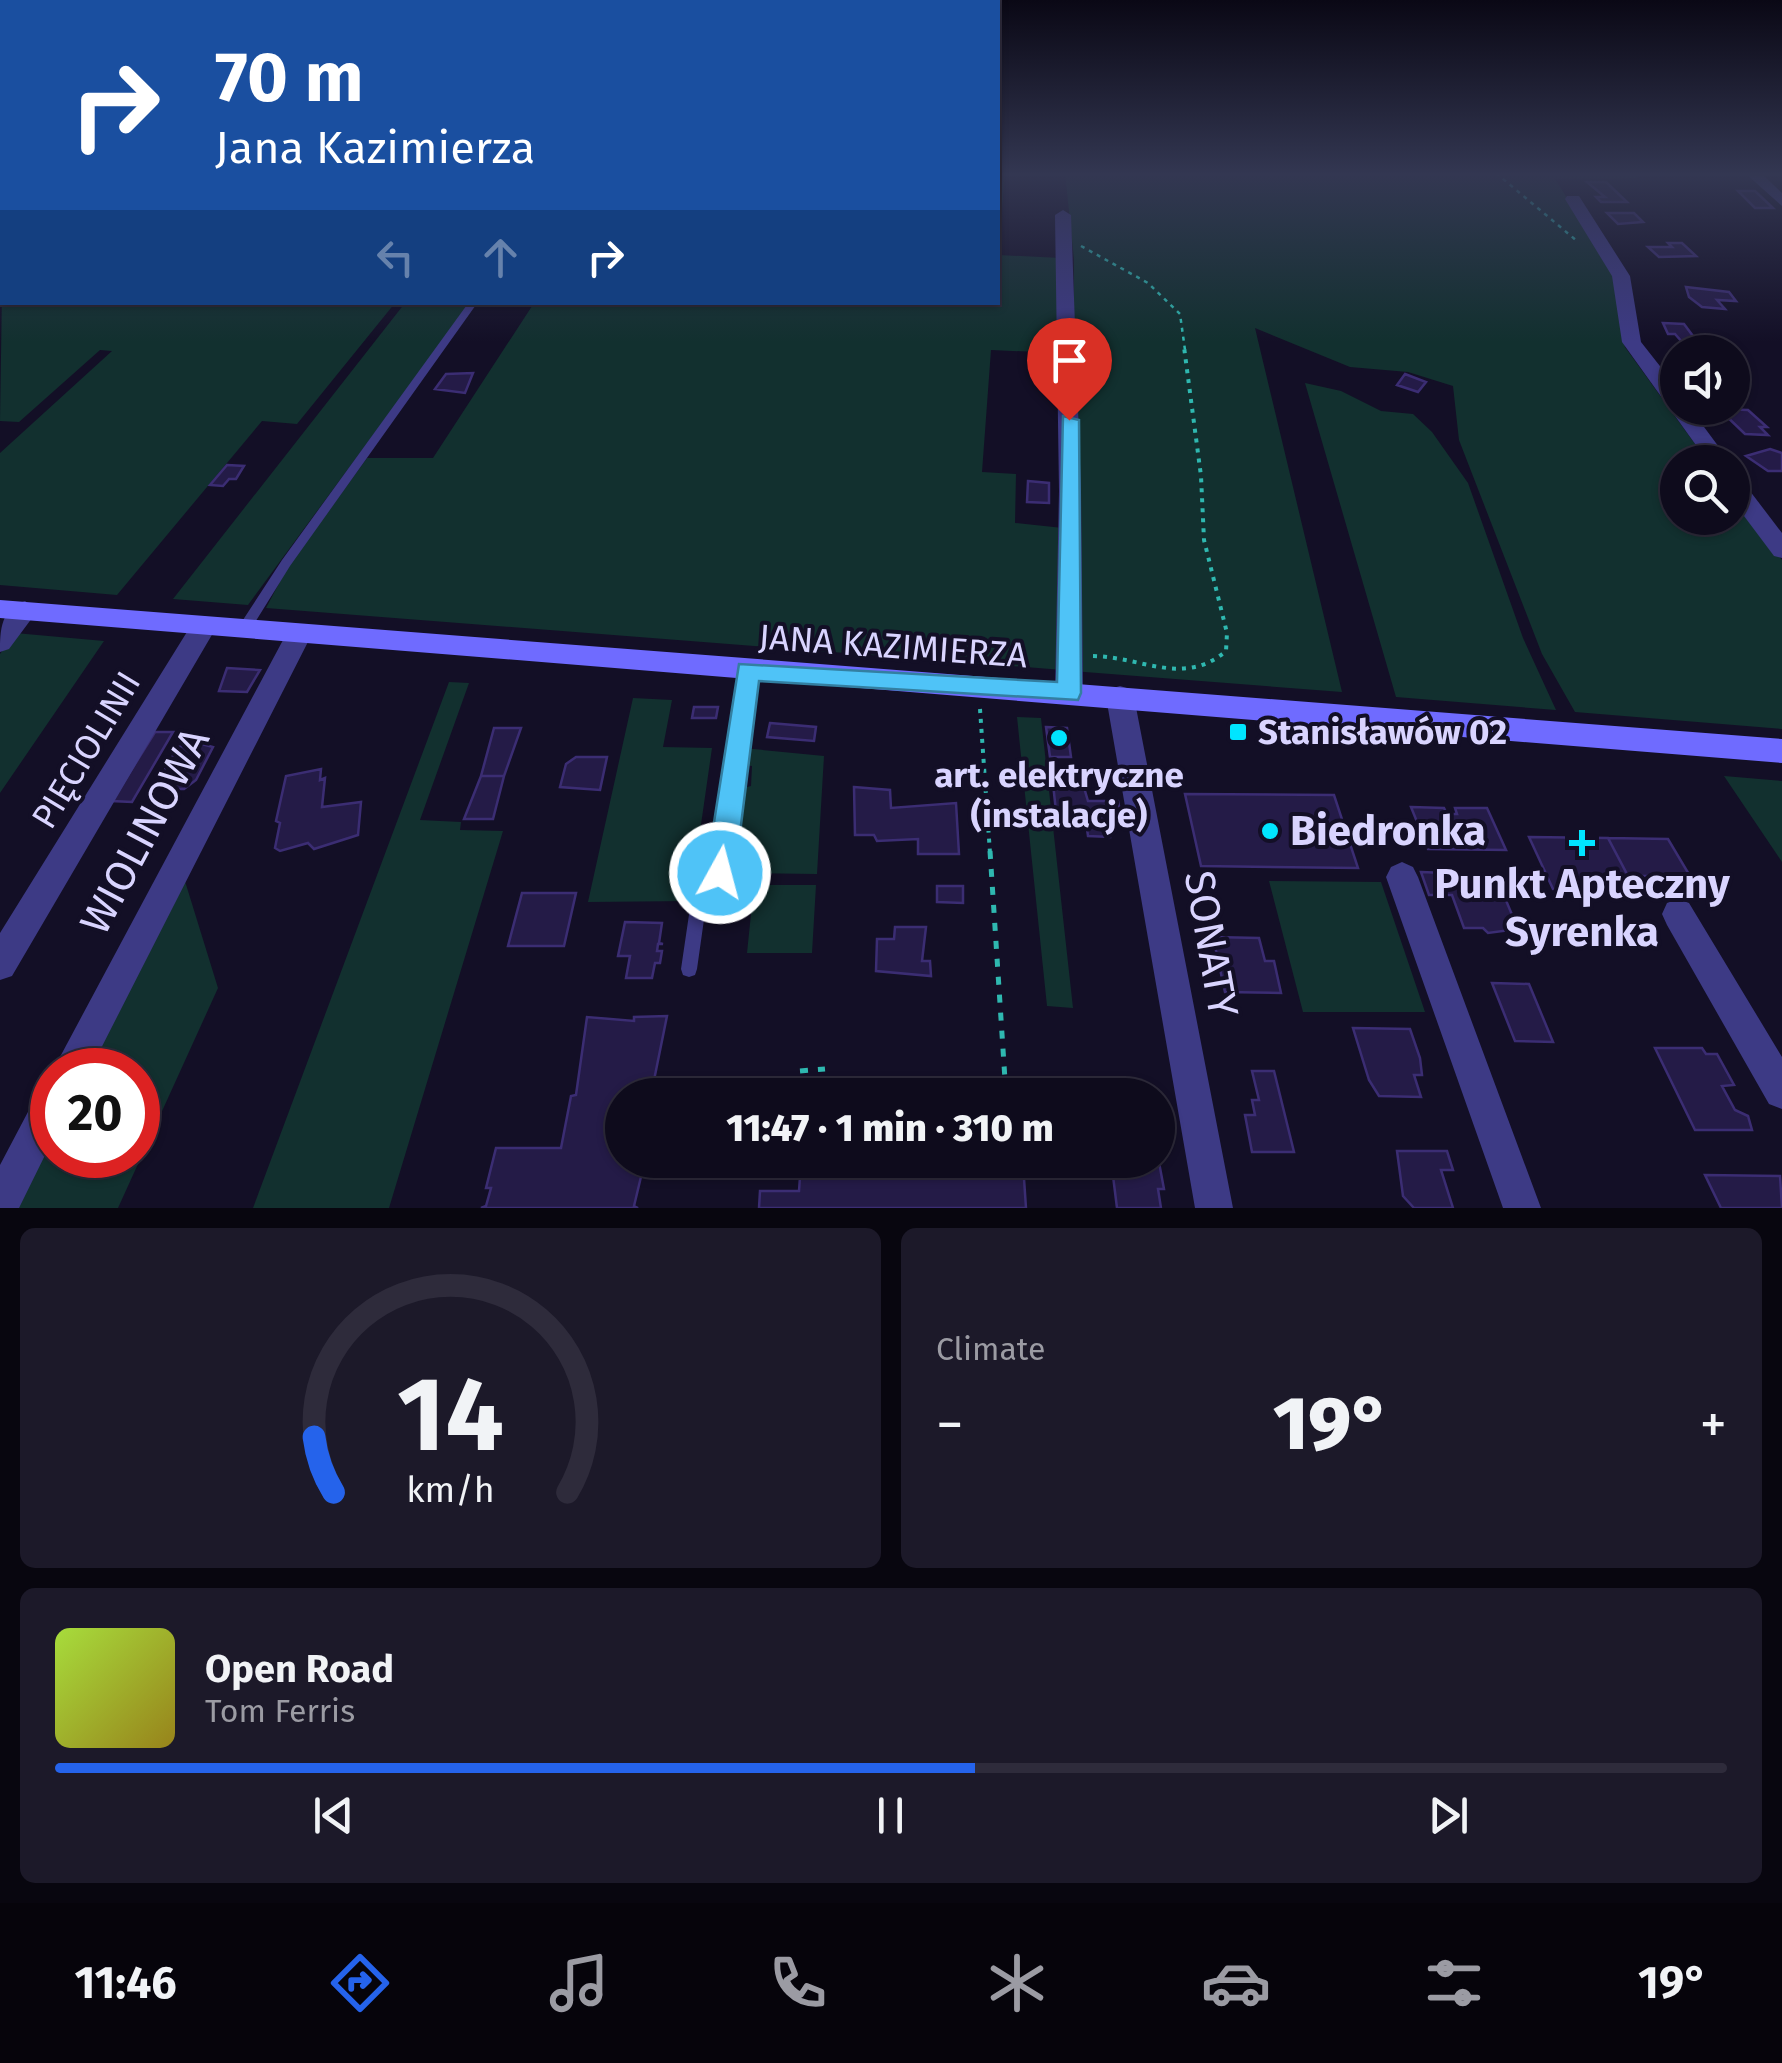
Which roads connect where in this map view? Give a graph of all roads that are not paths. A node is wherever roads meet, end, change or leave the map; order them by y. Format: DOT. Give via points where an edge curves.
graph roads {
  1 [pos="1065,229"];
  2 [pos="1593,229"];
  3 [pos="472,305"];
  4 [pos="1660,380"];
  5 [pos="1750,507"];
  6 [pos="1782,550"];
  7 [pos="12,610"];
  8 [pos="204,626"];
  9 [pos="244,629"];
  10 [pos="299,634"];
  11 [pos="0,642"];
  12 [pos="748,671"];
  13 [pos="1069,693"];
  14 [pos="1120,697"];
  15 [pos="1782,750"];
  16 [pos="1402,877"];
  17 [pos="1678,914"];
  18 [pos="0,964"];
  19 [pos="689,969"];
  20 [pos="82,1048"];
  21 [pos="1782,1091"];
  22 [pos="30,1146"];
  23 [pos="0,1204"];
  24 [pos="1214,1208"];
  25 [pos="1522,1208"];
  1 -- 13 [label="street"];
  2 -- 4 [label="street" via="1625,286 1632,342"];
  3 -- 9 [label="lane"];
  5 -- 6 [label="street"];
  7 -- 8 [label="main road, JANA KAZIMIERZA"];
  7 -- 11 [label="street"];
  8 -- 9 [label="main road, JANA KAZIMIERZA"];
  8 -- 18 [label="street, PIĘCIOLINII"];
  9 -- 10 [label="main road, JANA KAZIMIERZA"];
  10 -- 12 [label="main road, JANA KAZIMIERZA"];
  10 -- 20 [label="street, WIOLINOWA"];
  12 -- 13 [label="main road, JANA KAZIMIERZA"];
  12 -- 19 [label="lane" via="723,850"];
  13 -- 14 [label="main road, JANA KAZIMIERZA"];
  14 -- 15 [label="main road, JANA KAZIMIERZA"];
  14 -- 24 [label="street, SONATY"];
  16 -- 25 [label="street"];
  17 -- 21 [label="street"];
  22 -- 23 [label="street"];
}
